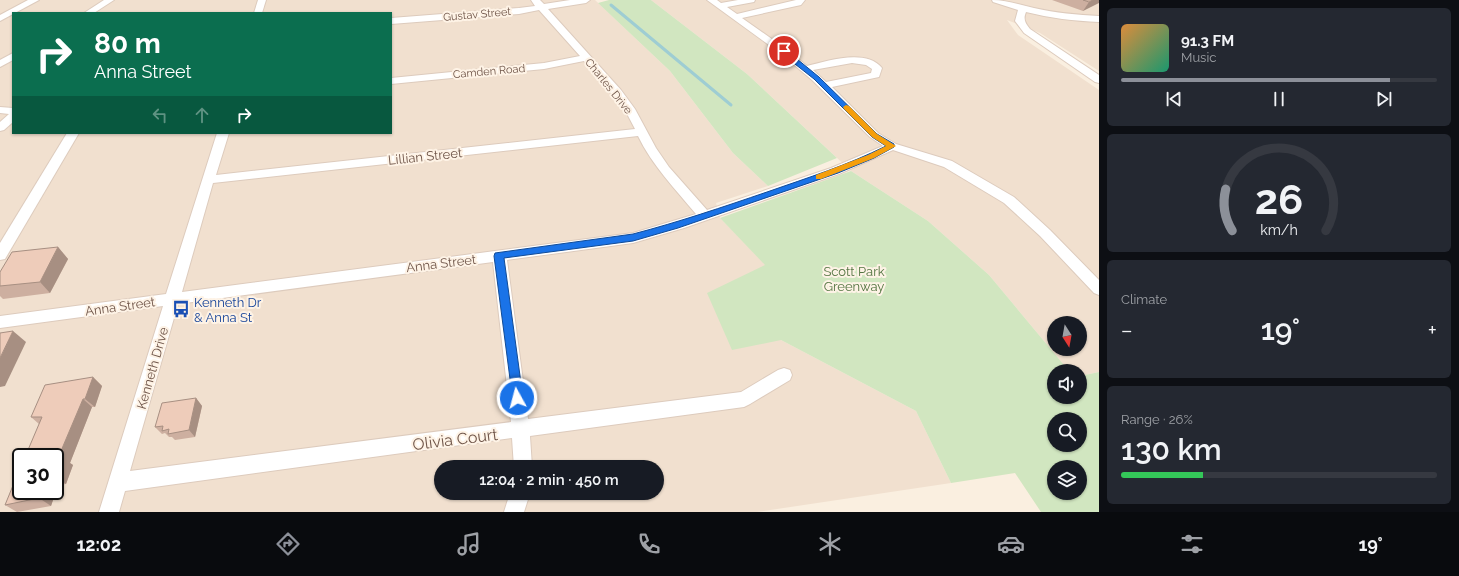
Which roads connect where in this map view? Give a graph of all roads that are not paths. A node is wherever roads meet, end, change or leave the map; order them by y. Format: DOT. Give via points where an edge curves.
graph roads {
  1 [pos="35,0"];
  2 [pos="110,0"];
  3 [pos="262,0"];
  4 [pos="586,0"];
  5 [pos="711,0"];
  6 [pos="751,0"];
  7 [pos="801,0"];
  8 [pos="996,0"];
  9 [pos="538,4"];
  10 [pos="721,6"];
  11 [pos="1023,9"];
  12 [pos="90,12"];
  13 [pos="258,12"];
  14 [pos="736,17"];
  15 [pos="0,18"];
  16 [pos="1099,19"];
  17 [pos="392,21"];
  18 [pos="12,57"];
  19 [pos="587,58"];
  20 [pos="0,64"];
  21 [pos="805,69"];
  22 [pos="1099,80"];
  23 [pos="392,81"];
  24 [pos="824,86"];
  25 [pos="0,110"];
  26 [pos="12,111"];
  27 [pos="12,117"];
  28 [pos="0,128"];
  29 [pos="641,132"];
  30 [pos="72,134"];
  31 [pos="223,134"];
  32 [pos="892,146"];
  33 [pos="209,180"];
  34 [pos="706,216"];
  35 [pos="0,255"];
  36 [pos="499,256"];
  37 [pos="1099,289"];
  38 [pos="172,299"];
  39 [pos="0,322"];
  40 [pos="784,376"];
  41 [pos="521,430"];
  42 [pos="523,460"];
  43 [pos="119,482"];
  44 [pos="518,500"];
  45 [pos="109,512"];
  46 [pos="514,512"];
  1 -- 15 [label="street"];
  2 -- 12 [label="street"];
  3 -- 13 [label="street"];
  4 -- 9 [label="street, Gustav Street"];
  5 -- 10 [label="street"];
  6 -- 10 [label="street"];
  7 -- 14 [label="street" via="798,3"];
  8 -- 11 [label="street"];
  9 -- 17 [label="street, Gustav Street"];
  9 -- 19 [label="street, Charles Drive"];
  10 -- 14 [label="street"];
  11 -- 16 [label="street"];
  11 -- 22 [label="street" via="1019,21 1027,32"];
  14 -- 21 [label="street"];
  18 -- 20 [label="street"];
  19 -- 23 [label="street, Camden Road" via="544,66"];
  19 -- 29 [label="street, Charles Drive" via="630,109"];
  21 -- 24 [label="street"];
  21 -- 24 [label="street" via="859,60 871,63 877,68 875,75"];
  24 -- 32 [label="street" via="874,135"];
  25 -- 26 [label="street"];
  27 -- 28 [label="street"];
  29 -- 33 [label="street, Lillian Street"];
  29 -- 34 [label="street, Charles Drive" via="665,170"];
  30 -- 35 [label="street"];
  31 -- 33 [label="street, Kenneth Drive"];
  32 -- 34 [label="street, Anna Street" via="835,171"];
  32 -- 37 [label="street" via="948,164 1009,200"];
  33 -- 38 [label="street, Kenneth Drive"];
  34 -- 36 [label="street, Anna Street" via="633,238"];
  36 -- 38 [label="street, Anna Street"];
  36 -- 41 [label="street"];
  38 -- 39 [label="street, Anna Street"];
  38 -- 43 [label="street, Kenneth Drive"];
  40 -- 41 [label="street, Olivia Court" via="744,400"];
  41 -- 42 [label="street"];
  41 -- 43 [label="street, Olivia Court"];
  43 -- 45 [label="street, Kenneth Drive"];
  44 -- 46 [label="street"];
}
